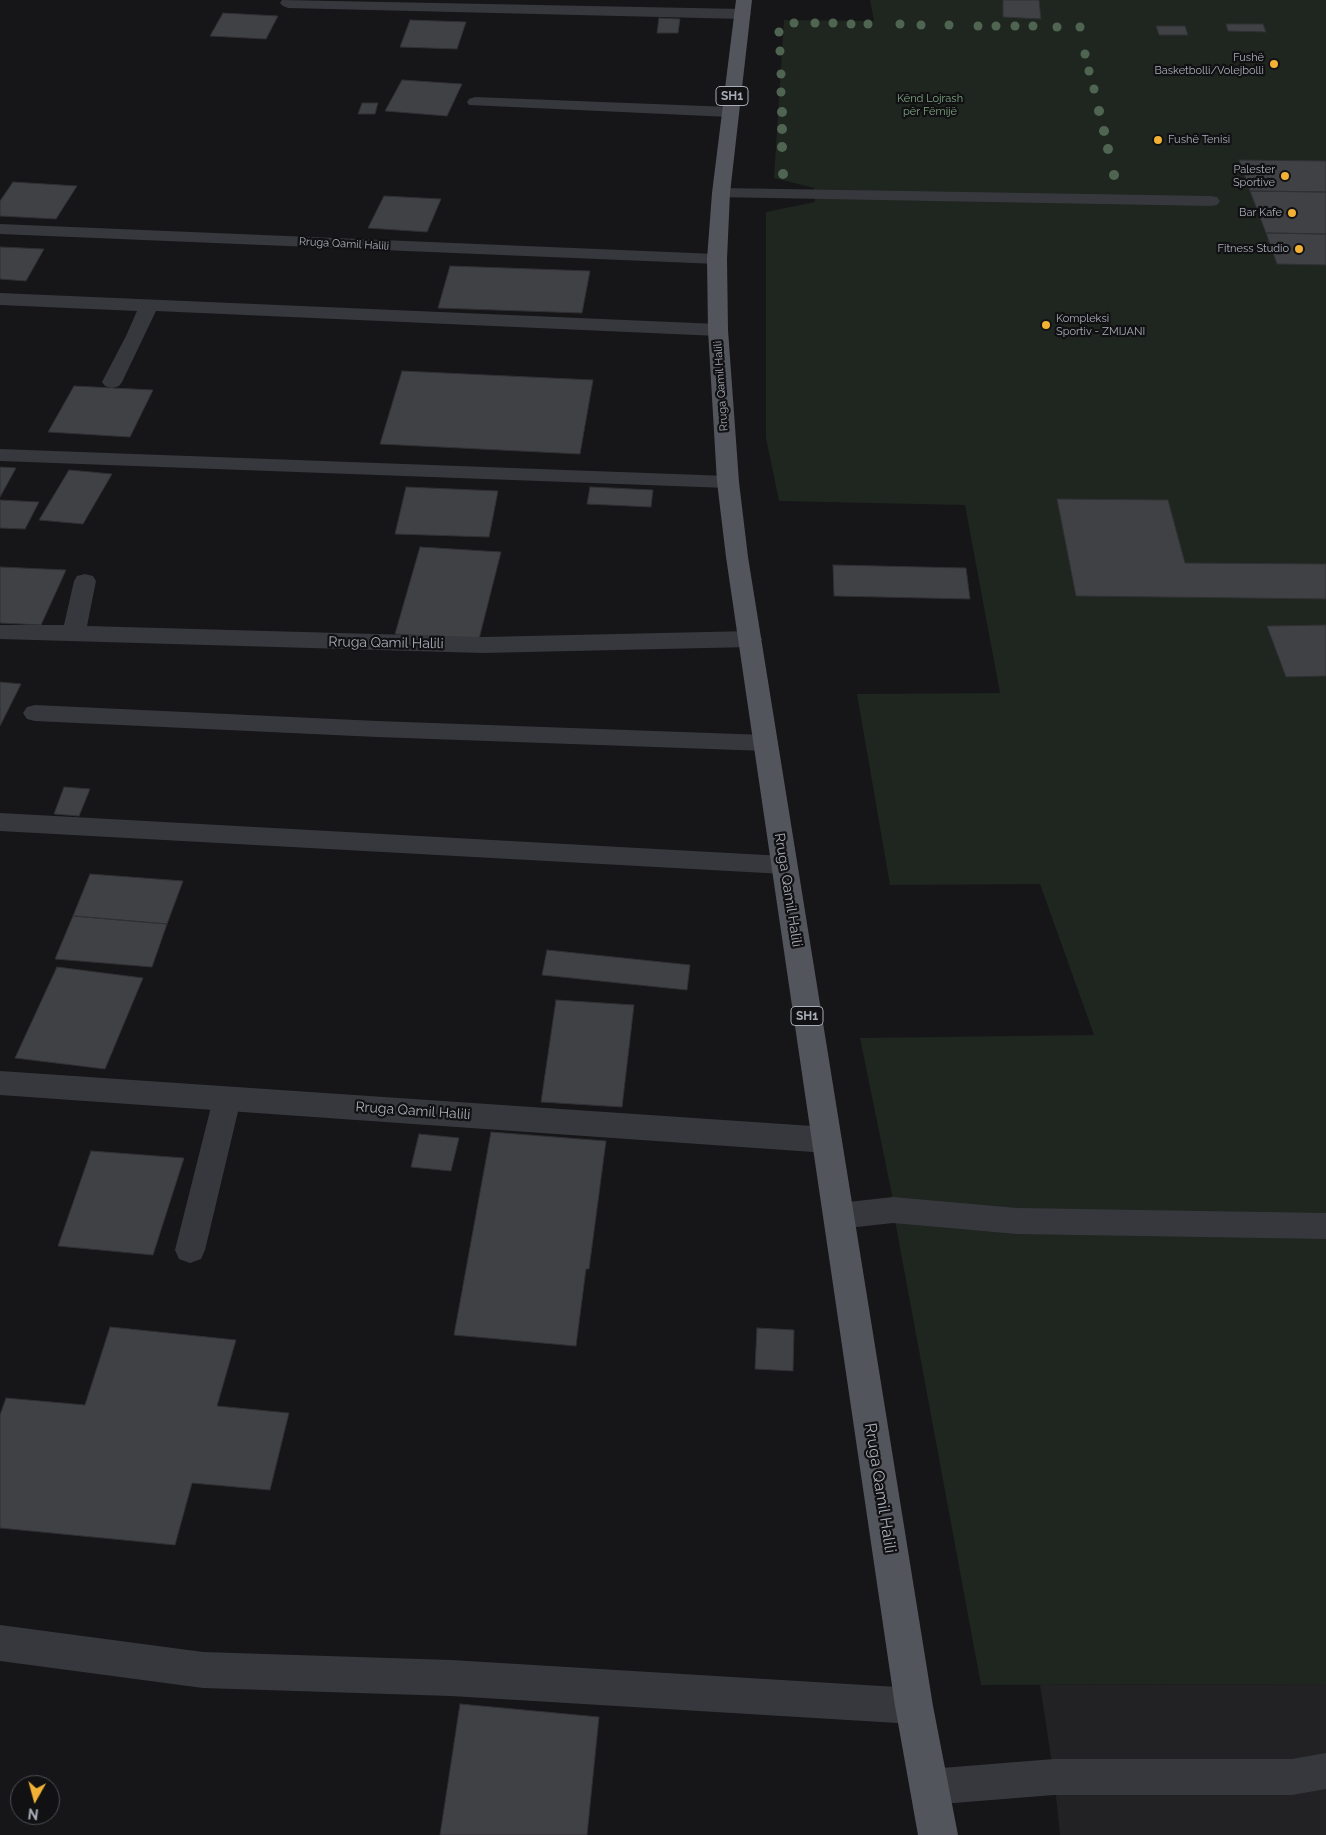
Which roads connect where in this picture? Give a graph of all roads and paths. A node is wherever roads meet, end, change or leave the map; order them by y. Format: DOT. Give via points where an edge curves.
graph roads {
  1 [pos="288,3"];
  2 [pos="743,7"];
  3 [pos="475,102"];
  4 [pos="730,112"];
  5 [pos="721,193"];
  6 [pos="1211,201"];
  7 [pos="0,229"];
  8 [pos="717,259"];
  9 [pos="0,298"];
  10 [pos="149,305"];
  11 [pos="718,330"];
  12 [pos="112,382"];
  13 [pos="0,455"];
  14 [pos="728,482"];
  15 [pos="85,581"];
  16 [pos="0,632"];
  17 [pos="74,633"];
  18 [pos="751,640"];
  19 [pos="35,713"];
  20 [pos="766,743"];
  21 [pos="0,822"];
  22 [pos="784,865"];
  23 [pos="0,1083"];
  24 [pos="227,1098"];
  25 [pos="827,1140"];
  26 [pos="839,1216"];
  27 [pos="1326,1226"];
  28 [pos="190,1250"];
  29 [pos="0,1643"];
  30 [pos="914,1706"];
  31 [pos="1326,1772"];
  32 [pos="929,1787"];
  33 [pos="938,1835"];
  1 -- 2 [label="lane"];
  2 -- 4 [label="main road, SH1"];
  3 -- 4 [label="lane"];
  4 -- 5 [label="main road, SH1"];
  5 -- 6 [label="lane"];
  5 -- 8 [label="main road, Rruga Qamil Halili / SH1"];
  7 -- 8 [label="lane, Rruga Qamil Halili"];
  8 -- 11 [label="main road, Rruga Qamil Halili / SH1"];
  9 -- 10 [label="lane"];
  10 -- 11 [label="lane"];
  10 -- 12 [label="lane"];
  11 -- 14 [label="main road, Rruga Qamil Halili / SH1"];
  13 -- 14 [label="lane"];
  14 -- 18 [label="main road, Rruga Qamil Halili / SH1"];
  15 -- 17 [label="lane"];
  16 -- 17 [label="lane, Rruga Qamil Halili"];
  17 -- 18 [label="lane, Rruga Qamil Halili" via="483,645"];
  18 -- 20 [label="main road, Rruga Qamil Halili / SH1"];
  19 -- 20 [label="lane"];
  20 -- 22 [label="main road, Rruga Qamil Halili / SH1"];
  21 -- 22 [label="lane"];
  22 -- 25 [label="main road, Rruga Qamil Halili / SH1"];
  23 -- 24 [label="street, Rruga Qamil Halili"];
  24 -- 25 [label="street, Rruga Qamil Halili"];
  24 -- 28 [label="lane"];
  25 -- 26 [label="main road, Rruga Qamil Halili / SH1"];
  26 -- 27 [label="lane" via="893,1210 1017,1221"];
  26 -- 30 [label="main road, Rruga Qamil Halili / SH1"];
  29 -- 30 [label="lane" via="203,1670 451,1678"];
  30 -- 32 [label="main road, Rruga Qamil Halili / SH1"];
  31 -- 32 [label="lane" via="1292,1777 1054,1777"];
  32 -- 33 [label="main road, Rruga Qamil Halili / SH1"];
}
